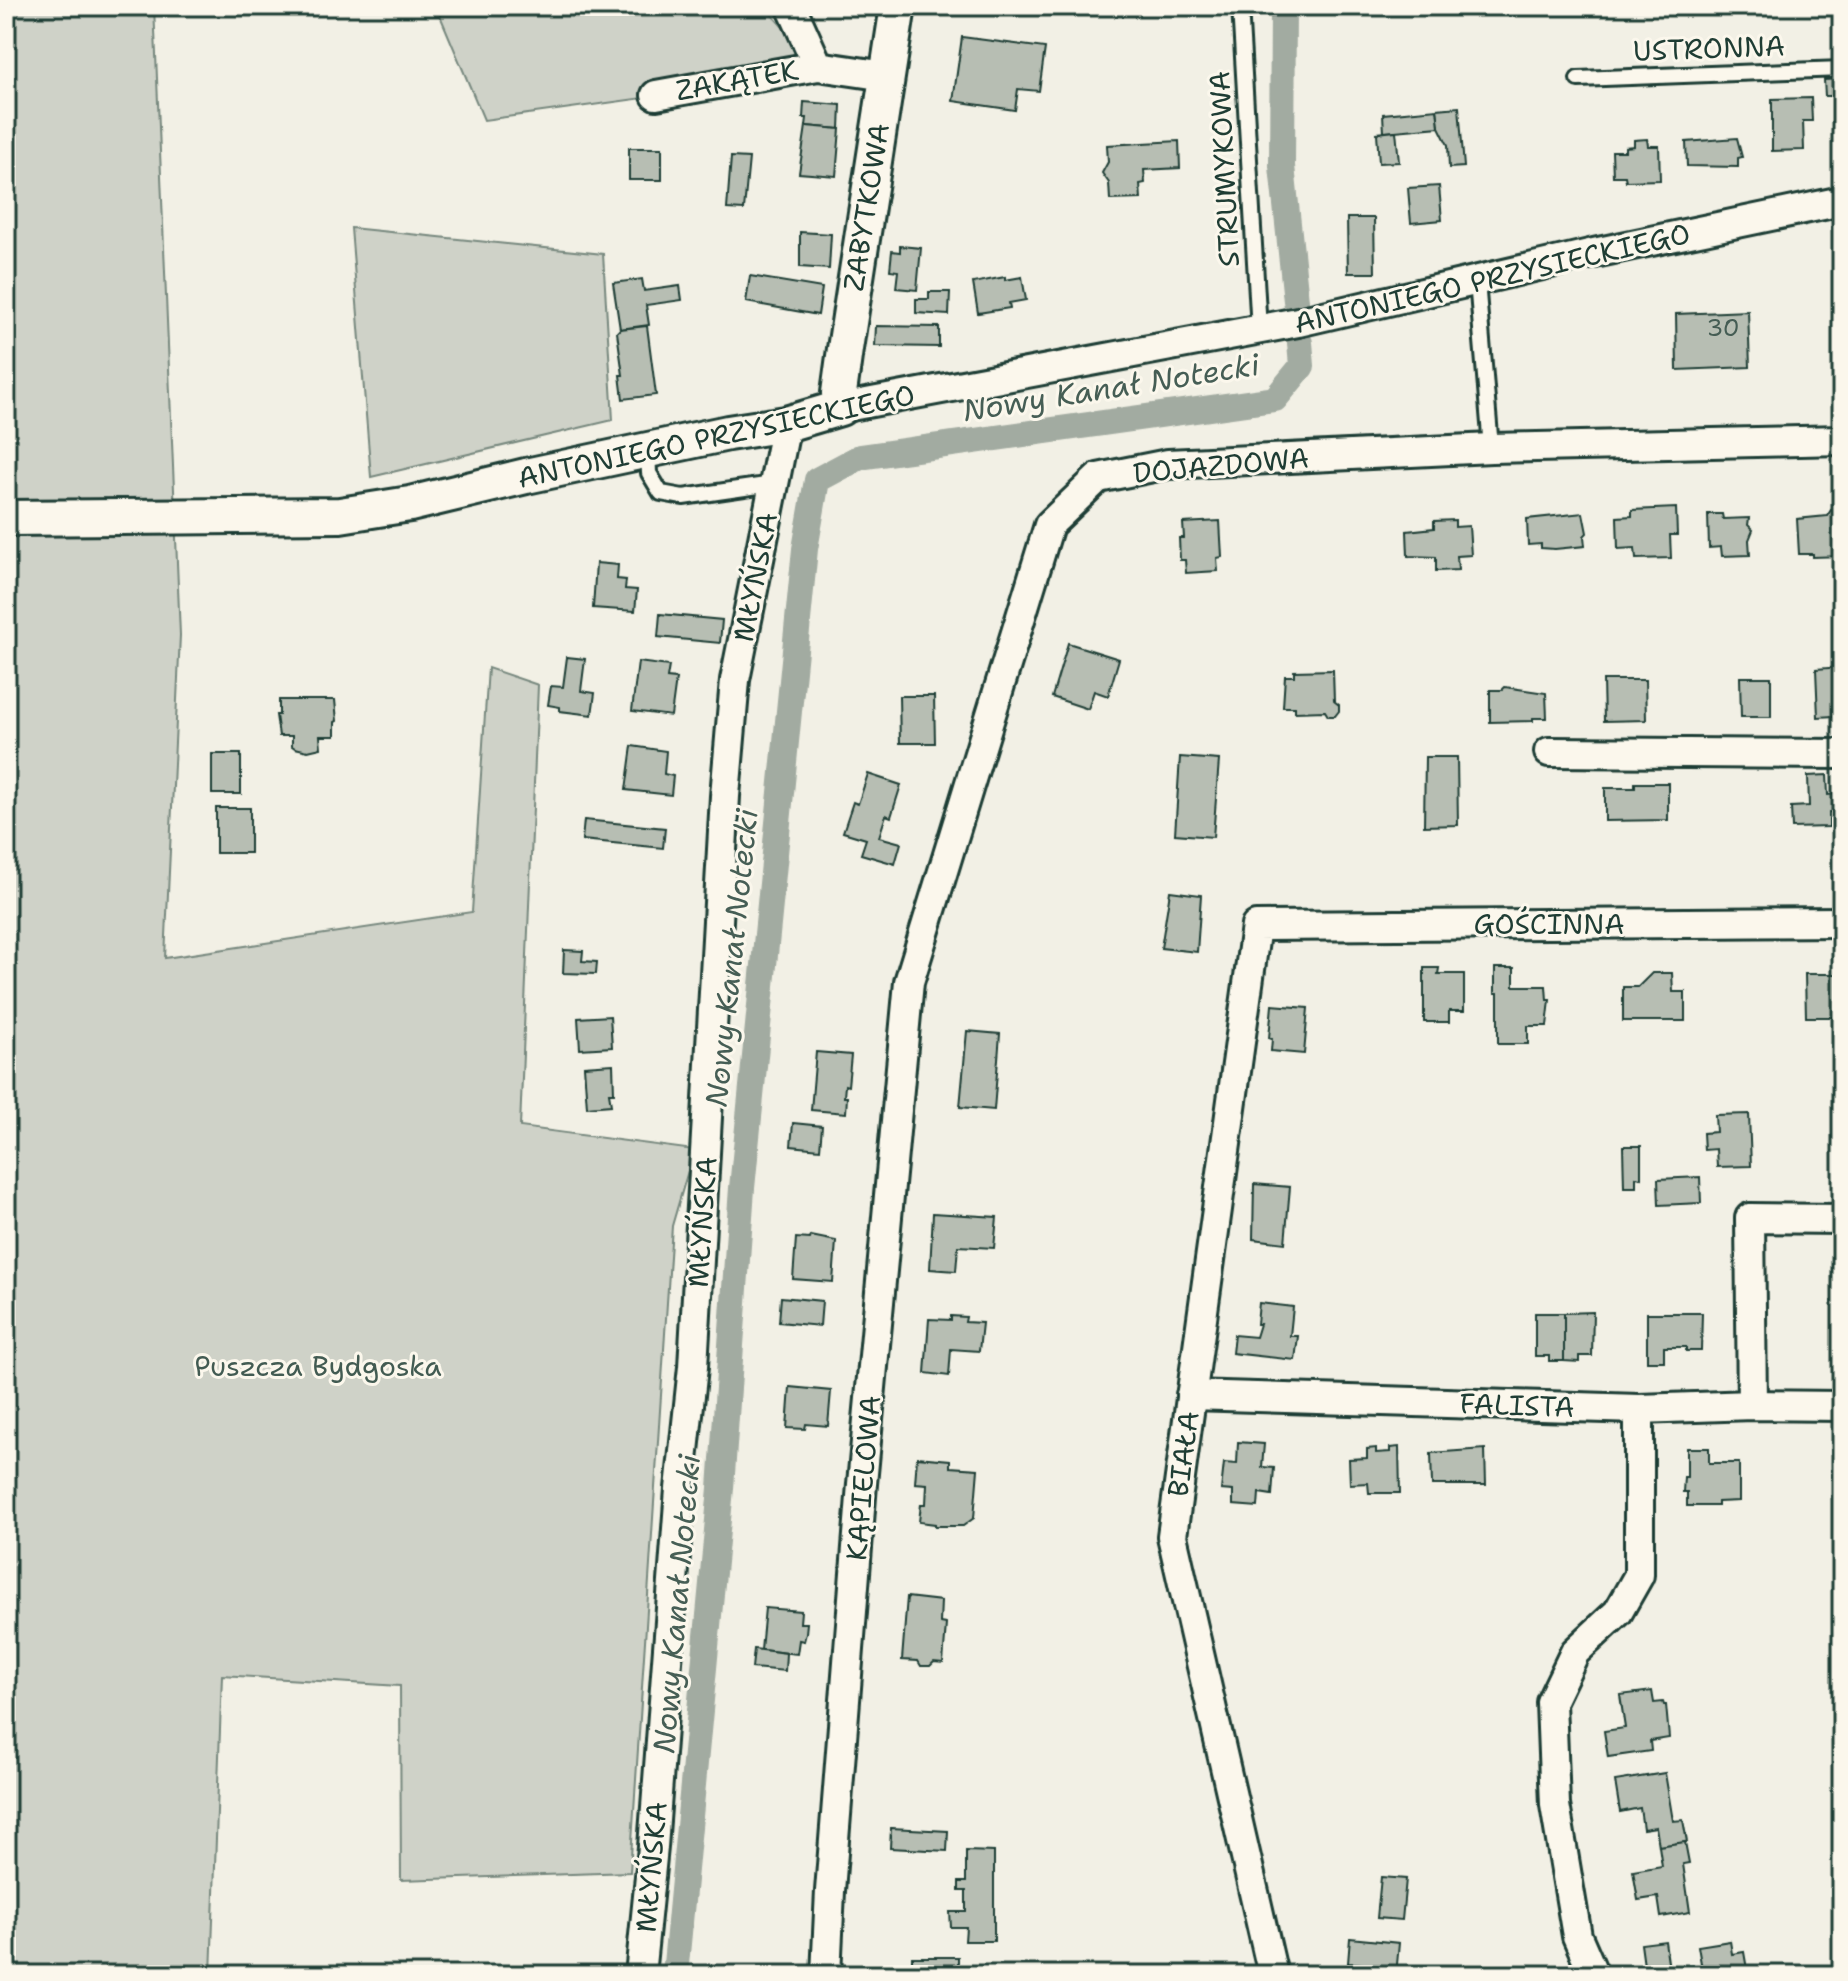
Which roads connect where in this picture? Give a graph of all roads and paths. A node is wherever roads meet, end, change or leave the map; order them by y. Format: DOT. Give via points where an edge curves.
graph roads {
  1 [pos="791,6"];
  2 [pos="898,6"];
  3 [pos="1240,6"];
  4 [pos="818,66"];
  5 [pos="1842,69"];
  6 [pos="886,76"];
  7 [pos="1578,79"];
  8 [pos="656,95"];
  9 [pos="1842,201"];
  10 [pos="1477,281"];
  11 [pos="1259,330"];
  12 [pos="840,408"];
  13 [pos="786,424"];
  14 [pos="1842,440"];
  15 [pos="1491,448"];
  16 [pos="648,451"];
  17 [pos="773,484"];
  18 [pos="6,518"];
  19 [pos="1549,752"];
  20 [pos="1842,754"];
  21 [pos="1842,922"];
  22 [pos="1256,926"];
  23 [pos="909,982"];
  24 [pos="1842,1219"];
  25 [pos="1191,1395"];
  26 [pos="1752,1405"];
  27 [pos="1842,1406"];
  28 [pos="1639,1409"];
  29 [pos="640,1975"];
  30 [pos="826,1975"];
  31 [pos="1273,1975"];
  32 [pos="1594,1975"];
  1 -- 4 [label="street"];
  2 -- 6 [label="street, ZABYTKOWA"];
  3 -- 11 [label="lane, STRUMYKOWA"];
  4 -- 6 [label="street, ZAKĄTEK"];
  4 -- 8 [label="street, ZAKĄTEK"];
  5 -- 7 [label="lane, USTRONNA"];
  6 -- 12 [label="street, ZABYTKOWA"];
  9 -- 10 [label="street, ANTONIEGO PRZYSIECKIEGO"];
  10 -- 11 [label="street, ANTONIEGO PRZYSIECKIEGO"];
  10 -- 15 [label="lane"];
  11 -- 12 [label="street, ANTONIEGO PRZYSIECKIEGO"];
  12 -- 13 [label="street, ANTONIEGO PRZYSIECKIEGO"];
  13 -- 16 [label="street, ANTONIEGO PRZYSIECKIEGO"];
  13 -- 17 [label="street, MŁYŃSKA"];
  14 -- 15 [label="street, DOJAZDOWA"];
  15 -- 23 [label="street, DOJAZDOWA" via="1168,464 1098,478 1049,525"];
  16 -- 17 [label="lane" via="649,473 661,493 683,497"];
  16 -- 18 [label="street, ANTONIEGO PRZYSIECKIEGO" via="340,515"];
  17 -- 29 [label="street, MŁYŃSKA" via="735,680 693,1367"];
  19 -- 20 [label="street"];
  21 -- 22 [label="street, GOŚCINNA"];
  22 -- 25 [label="street, BIAŁA"];
  23 -- 30 [label="street, KĄPIELOWA" via="862,1484"];
  24 -- 26 [label="street" via="1750,1218"];
  25 -- 28 [label="street, FALISTA"];
  25 -- 31 [label="street, BIAŁA" via="1172,1536"];
  26 -- 27 [label="street, FALISTA"];
  26 -- 28 [label="street, FALISTA"];
  28 -- 32 [label="street" via="1639,1575 1618,1612 1575,1652 1551,1702 1555,1805 1577,1936"];
}
